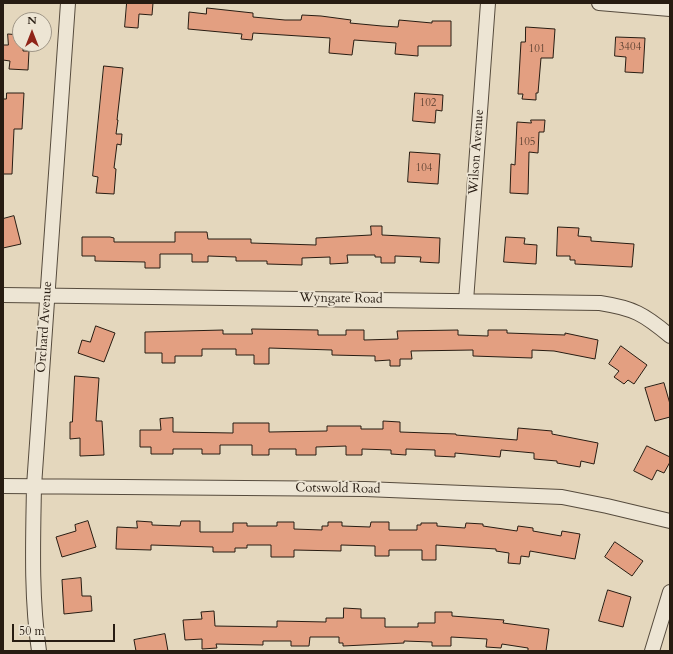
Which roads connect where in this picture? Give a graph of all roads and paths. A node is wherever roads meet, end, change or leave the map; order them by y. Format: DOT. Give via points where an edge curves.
graph roads {
  1 [pos="68,3"];
  2 [pos="488,3"];
  3 [pos="598,3"];
  4 [pos="670,9"];
  5 [pos="3,295"];
  6 [pos="47,296"];
  7 [pos="466,301"];
  8 [pos="670,336"];
  9 [pos="3,486"];
  10 [pos="34,486"];
  11 [pos="670,521"];
  12 [pos="670,592"];
  13 [pos="38,651"];
  14 [pos="652,651"];
  1 -- 6 [label="street, Orchard Avenue"];
  2 -- 7 [label="street, Wilson Avenue"];
  3 -- 4 [label="street"];
  5 -- 6 [label="street, Wyngate Road"];
  6 -- 7 [label="street, Wyngate Road"];
  6 -- 10 [label="street, Orchard Avenue"];
  7 -- 8 [label="street, Wyngate Road" via="600,303 621,306 640,313"];
  9 -- 10 [label="street, Cotswold Road"];
  10 -- 11 [label="street, Cotswold Road" via="365,489 562,497"];
  10 -- 13 [label="street, Orchard Avenue" via="33,566"];
  12 -- 14 [label="street"];
}
